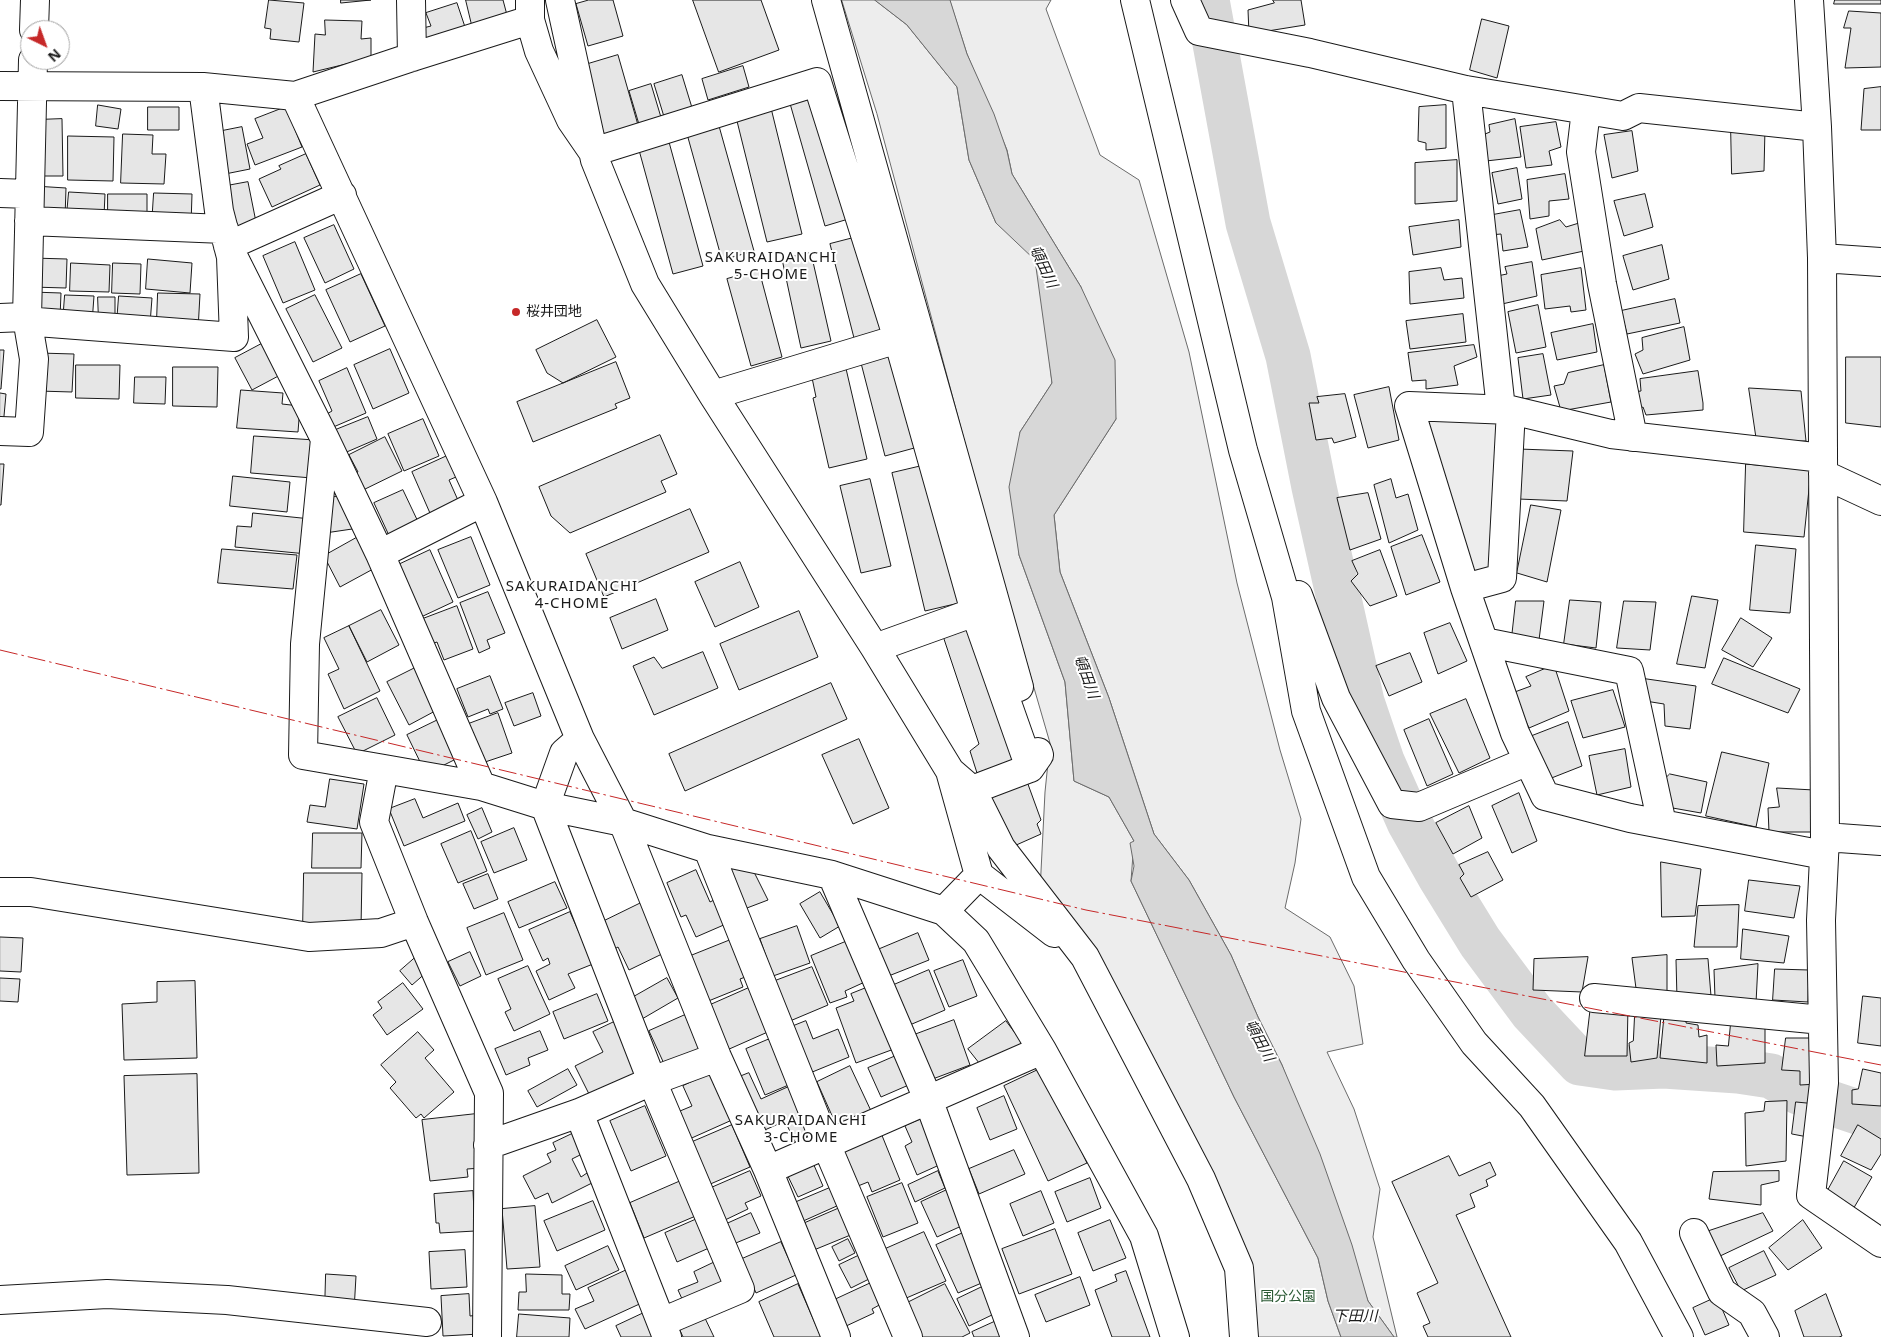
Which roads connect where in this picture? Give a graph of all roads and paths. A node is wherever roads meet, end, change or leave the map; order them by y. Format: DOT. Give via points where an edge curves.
graph roads {
  1 [pos="35,0"];
  2 [pos="411,0"];
  3 [pos="560,0"];
  4 [pos="826,0"];
  5 [pos="1135,0"];
  6 [pos="1185,0"];
  7 [pos="1809,0"];
  8 [pos="530,10"];
  9 [pos="34,20"];
  10 [pos="412,57"];
  11 [pos="32,73"];
  12 [pos="0,86"];
  13 [pos="203,88"];
  14 [pos="1466,90"];
  15 [pos="295,96"];
  16 [pos="1586,110"];
  17 [pos="1817,127"];
  18 [pos="593,152"];
  19 [pos="0,193"];
  20 [pos="29,194"];
  21 [pos="342,195"];
  22 [pos="29,222"];
  23 [pos="226,237"];
  24 [pos="1822,258"];
  25 [pos="1881,262"];
  26 [pos="13,318"];
  27 [pos="898,339"];
  28 [pos="713,395"];
  29 [pos="1506,410"];
  30 [pos="0,431"];
  31 [pos="1633,437"];
  32 [pos="325,439"];
  33 [pos="1823,466"];
  34 [pos="1881,501"];
  35 [pos="483,502"];
  36 [pos="1273,552"];
  37 [pos="380,554"];
  38 [pos="1465,588"];
  39 [pos="975,612"];
  40 [pos="1484,642"];
  41 [pos="876,648"];
  42 [pos="580,739"];
  43 [pos="1528,761"];
  44 [pos="1030,768"];
  45 [pos="384,769"];
  46 [pos="950,771"];
  47 [pos="481,786"];
  48 [pos="972,790"];
  49 [pos="544,806"];
  50 [pos="623,822"];
  51 [pos="1662,824"];
  52 [pos="1881,841"];
  53 [pos="1825,846"];
  54 [pos="708,849"];
  55 [pos="832,875"];
  56 [pos="979,875"];
  57 [pos="0,892"];
  58 [pos="944,911"];
  59 [pos="414,922"];
  60 [pos="1085,957"];
  61 [pos="1594,998"];
  62 [pos="1822,1020"];
  63 [pos="1042,1050"];
  64 [pos="717,1057"];
  65 [pos="652,1081"];
  66 [pos="928,1099"];
  67 [pos="579,1113"];
  68 [pos="826,1144"];
  69 [pos="488,1145"];
  70 [pos="768,1170"];
  71 [pos="1694,1233"];
  72 [pos="1881,1243"];
  73 [pos="0,1300"];
  74 [pos="427,1322"];
  75 [pos="665,1330"];
  76 [pos="487,1337"];
  77 [pos="836,1337"];
  78 [pos="908,1337"];
  79 [pos="1015,1337"];
  80 [pos="1175,1337"];
  81 [pos="1244,1337"];
  82 [pos="1679,1337"];
  83 [pos="1765,1337"];
  1 -- 9 [label="street"];
  2 -- 10 [label="street"];
  3 -- 18 [label="street"];
  4 -- 44 [label="street" via="1038,755"];
  5 -- 36 [label="street" via="1243,450"];
  6 -- 14 [label="street" via="1199,31 1310,52"];
  7 -- 17 [label="street"];
  8 -- 10 [label="street"];
  8 -- 18 [label="street" via="539,51 567,111"];
  10 -- 15 [label="street"];
  11 -- 12 [label="street"];
  11 -- 13 [label="street"];
  11 -- 20 [label="street"];
  13 -- 15 [label="street"];
  13 -- 23 [label="street" via="219,211"];
  14 -- 16 [label="street"];
  14 -- 29 [label="street"];
  15 -- 21 [label="street"];
  16 -- 17 [label="street" via="1623,116 1639,108"];
  16 -- 31 [label="street" via="1581,152 1602,284"];
  17 -- 24 [label="street"];
  18 -- 27 [label="street" via="817,82"];
  18 -- 28 [label="street" via="645,284"];
  19 -- 20 [label="street"];
  20 -- 22 [label="street"];
  21 -- 23 [label="street"];
  21 -- 35 [label="street"];
  22 -- 23 [label="street"];
  22 -- 26 [label="street"];
  23 -- 26 [label="street" via="231,257 234,336"];
  23 -- 32 [label="street"];
  24 -- 25 [label="street"];
  24 -- 33 [label="street"];
  26 -- 30 [label="street" via="34,359 29,432"];
  27 -- 28 [label="street"];
  27 -- 39 [label="street"];
  28 -- 41 [label="street"];
  29 -- 31 [label="street"];
  29 -- 38 [label="street" via="1502,578"];
  29 -- 38 [label="street" via="1409,406"];
  31 -- 33 [label="street"];
  32 -- 37 [label="street"];
  32 -- 45 [label="street" via="305,644 303,754"];
  33 -- 34 [label="street"];
  33 -- 53 [label="street"];
  35 -- 37 [label="street"];
  35 -- 42 [label="street"];
  36 -- 43 [label="street" via="1292,577 1336,698 1392,804 1419,807"];
  36 -- 82 [label="street" via="1286,597 1306,711 1366,877 1416,960 1474,1043 1532,1106 1628,1242"];
  37 -- 47 [label="street"];
  38 -- 40 [label="street"];
  39 -- 41 [label="street"];
  39 -- 44 [label="street"];
  40 -- 43 [label="street"];
  40 -- 51 [label="street" via="1629,671"];
  41 -- 46 [label="street"];
  42 -- 49 [label="street" via="564,753"];
  42 -- 50 [label="street"];
  43 -- 51 [label="street" via="1545,796"];
  44 -- 48 [label="street"];
  45 -- 47 [label="street"];
  45 -- 59 [label="street" via="374,822"];
  46 -- 48 [label="street"];
  46 -- 56 [label="street"];
  47 -- 49 [label="street"];
  48 -- 60 [label="street" via="1001,848"];
  49 -- 50 [label="street"];
  49 -- 65 [label="street"];
  50 -- 54 [label="street"];
  50 -- 64 [label="street"];
  51 -- 53 [label="street"];
  52 -- 53 [label="street"];
  53 -- 62 [label="street" via="1821,920"];
  54 -- 55 [label="street"];
  54 -- 68 [label="street"];
  55 -- 58 [label="street"];
  55 -- 66 [label="street"];
  56 -- 58 [label="street"];
  56 -- 60 [label="street"];
  57 -- 59 [label="street" via="31,892 309,937 381,933"];
  58 -- 63 [label="street" via="976,941"];
  59 -- 69 [label="street" via="489,1093"];
  60 -- 81 [label="street" via="1201,1179 1239,1268"];
  61 -- 62 [label="street"];
  62 -- 72 [label="street" via="1824,1084 1811,1195"];
  63 -- 66 [label="street"];
  63 -- 80 [label="street" via="1144,1236"];
  64 -- 65 [label="street"];
  64 -- 70 [label="street"];
  65 -- 67 [label="street"];
  65 -- 75 [label="street" via="740,1290"];
  66 -- 68 [label="street"];
  66 -- 79 [label="street"];
  67 -- 69 [label="street"];
  67 -- 75 [label="street"];
  68 -- 70 [label="street"];
  68 -- 78 [label="street"];
  69 -- 76 [label="street"];
  70 -- 77 [label="street"];
  71 -- 83 [label="street" via="1722,1292 1752,1313"];
  73 -- 74 [label="street" via="107,1294 154,1296 227,1300"];
}
